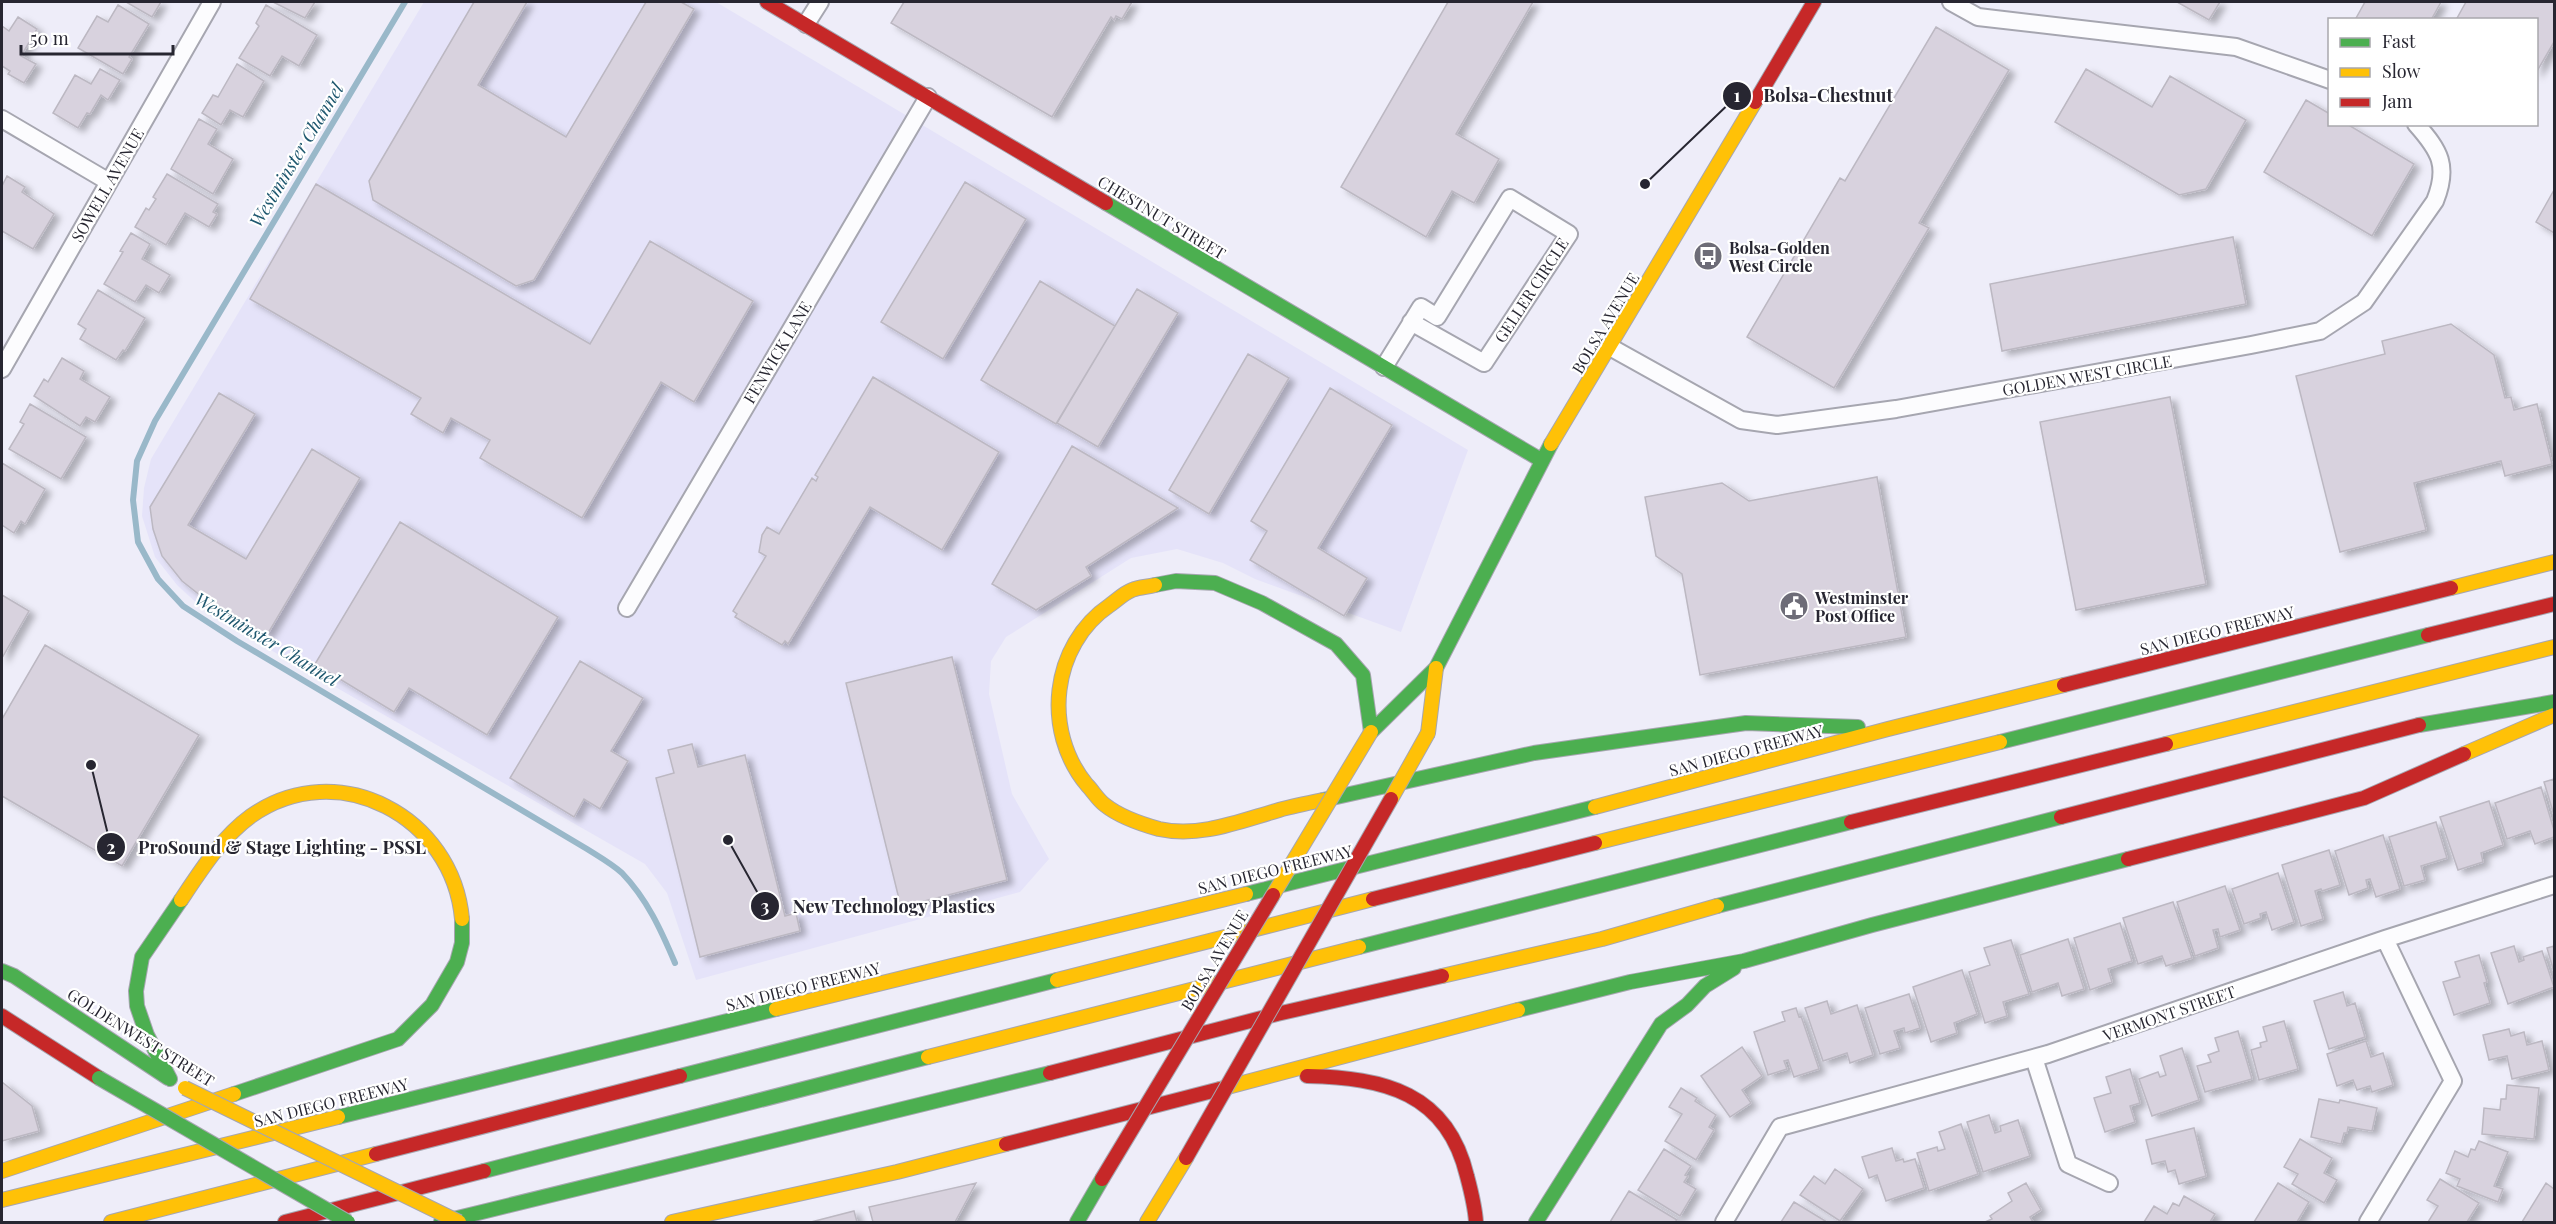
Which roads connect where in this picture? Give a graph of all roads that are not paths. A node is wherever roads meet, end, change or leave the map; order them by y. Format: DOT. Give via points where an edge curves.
graph roads {
  1 [pos="212,2"];
  2 [pos="767,2"];
  3 [pos="820,2"];
  4 [pos="1814,2"];
  5 [pos="1951,2"];
  6 [pos="789,7"];
  7 [pos="806,24"];
  8 [pos="2328,79"];
  9 [pos="928,97"];
  10 [pos="2,119"];
  11 [pos="2418,126"];
  12 [pos="109,182"];
  13 [pos="1411,322"];
  14 [pos="1610,347"];
  15 [pos="1384,367"];
  16 [pos="2,369"];
  17 [pos="1540,460"];
  18 [pos="2554,562"];
  19 [pos="2554,604"];
  20 [pos="627,608"];
  21 [pos="2554,647"];
  22 [pos="1436,668"];
  23 [pos="2554,702"];
  24 [pos="2554,715"];
  25 [pos="1888,729"];
  26 [pos="1371,732"];
  27 [pos="1749,807"];
  28 [pos="1578,812"];
  29 [pos="1623,815"];
  30 [pos="1645,817"];
  31 [pos="2554,885"];
  32 [pos="2385,939"];
  33 [pos="1744,961"];
  34 [pos="2,971"];
  35 [pos="2,1017"];
  36 [pos="2034,1058"];
  37 [pos="1271,1076"];
  38 [pos="170,1079"];
  39 [pos="805,1088"];
  40 [pos="718,1125"];
  41 [pos="642,1157"];
  42 [pos="2,1171"];
  43 [pos="2109,1183"];
  44 [pos="556,1194"];
  45 [pos="2,1200"];
  46 [pos="111,1222"];
  47 [pos="285,1222"];
  48 [pos="348,1222"];
  49 [pos="441,1222"];
  50 [pos="459,1222"];
  51 [pos="672,1222"];
  52 [pos="1077,1222"];
  53 [pos="1147,1222"];
  54 [pos="1476,1222"];
  55 [pos="1536,1222"];
  56 [pos="1724,1222"];
  57 [pos="2368,1222"];
  1 -- 12 [label="street, SOWELL AVENUE"];
  2 -- 6 [label="main road, CHESTNUT STREET"];
  3 -- 7 [label="street"];
  4 -- 14 [label="main road, BOLSA AVENUE"];
  5 -- 8 [label="street" via="1978,17 2236,47"];
  6 -- 7 [label="main road, CHESTNUT STREET"];
  7 -- 9 [label="main road, CHESTNUT STREET"];
  9 -- 15 [label="main road, CHESTNUT STREET"];
  9 -- 20 [label="street, FENWICK LANE"];
  10 -- 12 [label="street"];
  11 -- 14 [label="street, GOLDEN WEST CIRCLE" via="2432,141 2442,161 2443,182 2435,201 2364,302 2320,331 1896,409 1777,425 1741,420"];
  12 -- 16 [label="street, SOWELL AVENUE"];
  13 -- 13 [label="street, GELLER CIRCLE" via="1421,307 1437,317 1510,198 1569,234 1484,363"];
  13 -- 15 [label="street"];
  14 -- 17 [label="main road, BOLSA AVENUE"];
  15 -- 17 [label="main road, CHESTNUT STREET"];
  17 -- 22 [label="main road, BOLSA AVENUE"];
  18 -- 25 [label="main road, SAN DIEGO FREEWAY"];
  19 -- 27 [label="main road"];
  21 -- 39 [label="main road"];
  22 -- 26 [label="main road, BOLSA AVENUE"];
  22 -- 53 [label="main road, BOLSA AVENUE, bridge" via="1428,733"];
  23 -- 44 [label="main road" via="2423,724 1761,894 1602,939 1277,1014 969,1094"];
  24 -- 33 [label="main road" via="2364,798"];
  25 -- 26 [label="main road" via="1746,723 1534,753 1189,832 1131,820 1104,805 1078,774 1064,747 1057,712 1062,671 1078,636 1100,612 1131,590 1176,580 1215,583 1262,603 1336,644 1363,675"];
  25 -- 28 [label="main road, SAN DIEGO FREEWAY"];
  26 -- 52 [label="main road, BOLSA AVENUE, bridge"];
  27 -- 30 [label="main road"];
  27 -- 46 [label="main road" via="1414,888"];
  28 -- 29 [label="main road"];
  28 -- 45 [label="main road, SAN DIEGO FREEWAY"];
  31 -- 32 [label="street, VERMONT STREET"];
  32 -- 36 [label="street, VERMONT STREET"];
  32 -- 57 [label="street" via="2453,1081"];
  33 -- 37 [label="main road" via="1630,982"];
  33 -- 55 [label="main road" via="1705,986 1661,1024"];
  34 -- 38 [label="main road, GOLDENWEST STREET"];
  35 -- 48 [label="main road, bridge" via="99,1078"];
  36 -- 43 [label="street" via="2068,1164"];
  36 -- 56 [label="street, VERMONT STREET" via="1780,1127"];
  37 -- 51 [label="main road" via="897,1173"];
  37 -- 54 [label="main road" via="1372,1080 1410,1094 1428,1106 1441,1117 1459,1146 1468,1172"];
  38 -- 42 [label="main road" via="146,1036 136,1005 136,974 142,957 232,831 272,803 299,794 329,791 376,800 418,826 441,851 456,883 462,918 459,957 435,1002 398,1039"];
  38 -- 50 [label="main road, GOLDENWEST STREET, bridge"];
  39 -- 40 [label="main road"];
  39 -- 47 [label="main road"];
  41 -- 44 [label="main road"];
  44 -- 49 [label="main road"];
}
